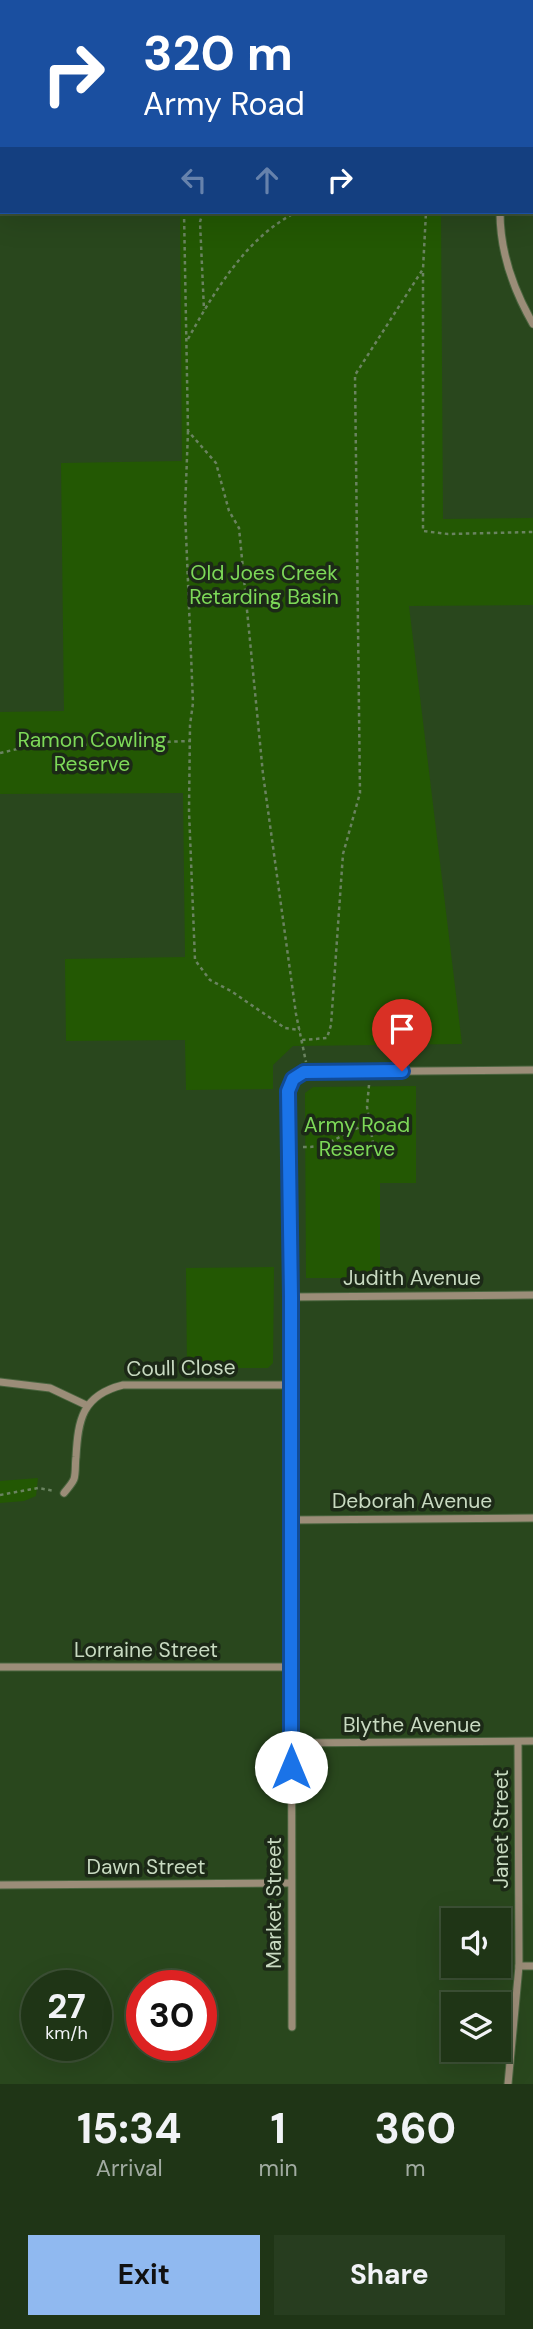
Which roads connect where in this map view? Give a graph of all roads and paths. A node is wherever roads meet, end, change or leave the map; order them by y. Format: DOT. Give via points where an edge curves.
graph roads {
  1 [pos="184,214"];
  2 [pos="202,214"];
  3 [pos="293,214"];
  4 [pos="426,214"];
  5 [pos="500,214"];
  6 [pos="423,269"];
  7 [pos="204,310"];
  8 [pos="533,324"];
  9 [pos="186,342"];
  10 [pos="188,431"];
  11 [pos="533,532"];
  12 [pos="191,741"];
  13 [pos="0,753"];
  14 [pos="300,1030"];
  15 [pos="302,1040"];
  16 [pos="533,1070"];
  17 [pos="304,1072"];
  18 [pos="369,1085"];
  19 [pos="369,1125"];
  20 [pos="303,1147"];
  21 [pos="374,1149"];
  22 [pos="533,1295"];
  23 [pos="291,1297"];
  24 [pos="0,1382"];
  25 [pos="291,1385"];
  26 [pos="86,1405"];
  27 [pos="64,1493"];
  28 [pos="0,1495"];
  29 [pos="533,1518"];
  30 [pos="291,1520"];
  31 [pos="0,1667"];
  32 [pos="291,1667"];
  33 [pos="518,1741"];
  34 [pos="533,1741"];
  35 [pos="291,1743"];
  36 [pos="291,1883"];
  37 [pos="0,1885"];
  38 [pos="519,1966"];
  39 [pos="533,1966"];
  40 [pos="292,2026"];
  41 [pos="508,2084"];
  1 -- 9 [label="path"];
  2 -- 7 [label="path"];
  3 -- 7 [label="path" via="278,221 248,250"];
  4 -- 6 [label="path"];
  5 -- 8 [label="street" via="506,261"];
  6 -- 11 [label="path" via="423,530 448,534"];
  6 -- 15 [label="path" via="355,375 360,793 343,854 331,1024 327,1038"];
  7 -- 9 [label="path"];
  9 -- 10 [label="path"];
  10 -- 12 [label="path" via="185,510"];
  10 -- 14 [label="path" via="216,463 229,511 239,528 263,774"];
  12 -- 13 [label="path" via="26,747"];
  12 -- 14 [label="path" via="195,960 210,980 285,1028"];
  14 -- 15 [label="path"];
  15 -- 17 [label="path" via="307,1060"];
  16 -- 17 [label="street"];
  17 -- 23 [label="street, Market Street" via="293,1079 288,1091"];
  18 -- 19 [label="path"];
  19 -- 20 [label="path" via="352,1129 322,1147"];
  19 -- 21 [label="path"];
  22 -- 23 [label="street, Judith Avenue"];
  23 -- 25 [label="street, Market Street"];
  24 -- 26 [label="street" via="51,1388"];
  25 -- 26 [label="street, Coull Close" via="123,1385"];
  25 -- 30 [label="street, Market Street"];
  26 -- 27 [label="street" via="77,1437 74,1480"];
  27 -- 28 [label="path" via="38,1488"];
  29 -- 30 [label="street, Deborah Avenue"];
  30 -- 32 [label="street, Market Street"];
  31 -- 32 [label="street, Lorraine Street"];
  32 -- 35 [label="street, Market Street"];
  33 -- 34 [label="street, Blythe Avenue"];
  33 -- 35 [label="street, Blythe Avenue"];
  33 -- 38 [label="street, Janet Street"];
  35 -- 36 [label="street, Market Street"];
  36 -- 37 [label="street, Dawn Street"];
  36 -- 40 [label="street, Market Street"];
  38 -- 39 [label="street"];
  38 -- 41 [label="street, Janet Street"];
}
